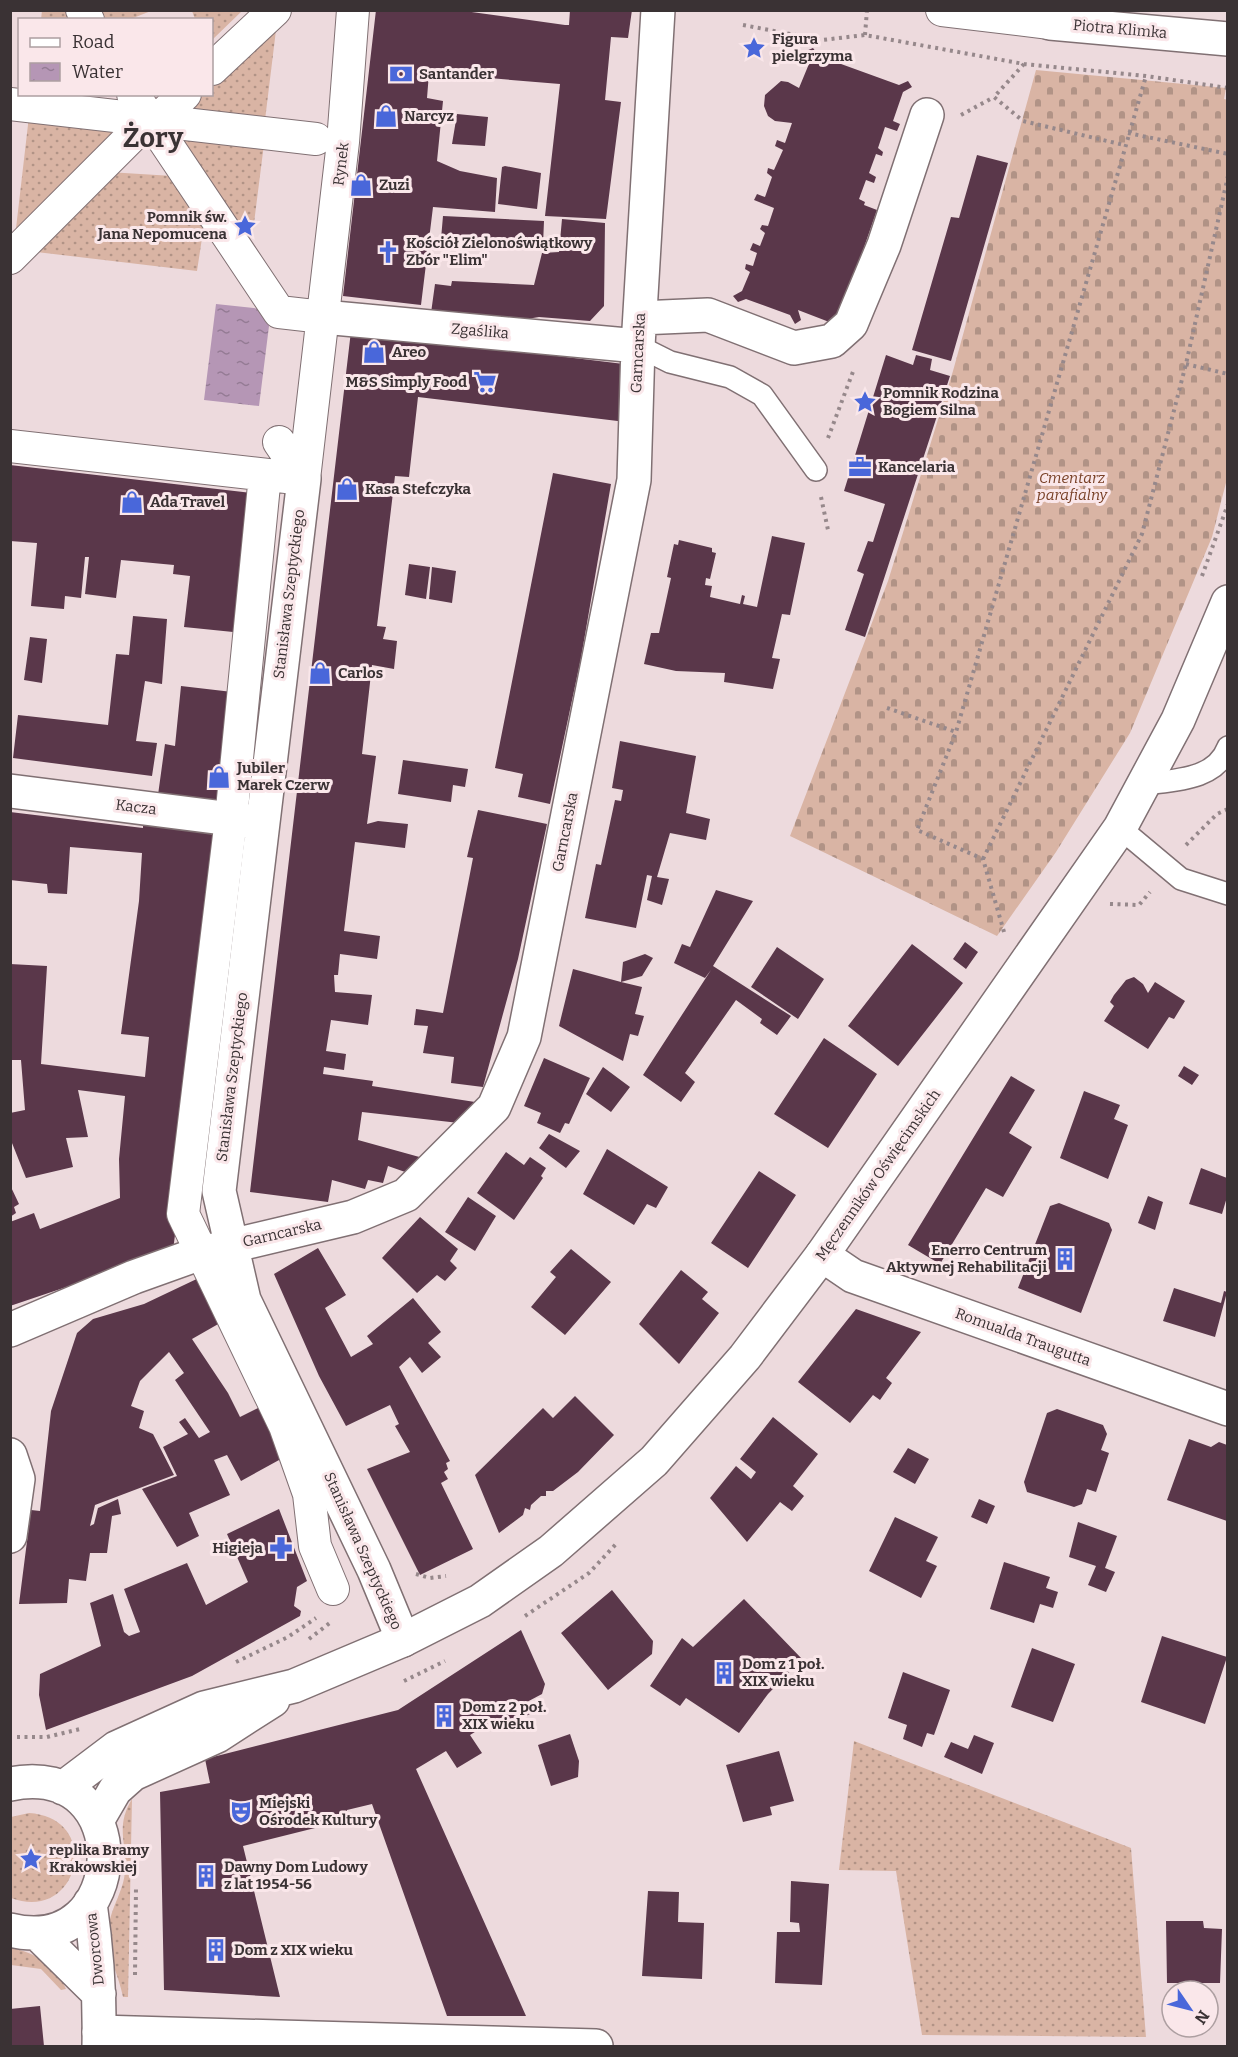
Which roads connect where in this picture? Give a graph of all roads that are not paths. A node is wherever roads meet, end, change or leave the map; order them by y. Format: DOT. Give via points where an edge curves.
graph roads {
  1 [pos="275,10"];
  2 [pos="353,10"];
  3 [pos="658,10"];
  4 [pos="942,10"];
  5 [pos="1050,23"];
  6 [pos="1227,39"];
  7 [pos="213,68"];
  8 [pos="180,96"];
  9 [pos="10,104"];
  10 [pos="146,112"];
  11 [pos="927,115"];
  12 [pos="316,139"];
  13 [pos="10,258"];
  14 [pos="309,316"];
  15 [pos="639,332"];
  16 [pos="279,442"];
  17 [pos="10,446"];
  18 [pos="816,470"];
  19 [pos="265,475"];
  20 [pos="304,479"];
  21 [pos="1227,602"];
  22 [pos="1227,747"];
  23 [pos="1145,784"];
  24 [pos="10,791"];
  25 [pos="246,821"];
  26 [pos="1120,828"];
  27 [pos="1227,894"];
  28 [pos="215,1249"];
  29 [pos="822,1255"];
  30 [pos="10,1330"];
  31 [pos="1227,1409"];
  32 [pos="10,1455"];
  33 [pos="10,1536"];
  34 [pos="333,1589"];
  35 [pos="403,1640"];
  36 [pos="294,1686"];
  37 [pos="10,1784"];
  38 [pos="63,1788"];
  39 [pos="97,1821"];
  40 [pos="90,1903"];
  41 [pos="24,1932"];
  42 [pos="99,1994"];
  43 [pos="99,2039"];
  44 [pos="596,2046"];
  1 -- 7 [label="street"];
  2 -- 14 [label="street, Rynek" via="344,142"];
  3 -- 15 [label="street, Garncarska"];
  4 -- 5 [label="street, Piotra Klimka"];
  5 -- 6 [label="street, Piotra Klimka"];
  8 -- 10 [label="street"];
  9 -- 10 [label="street"];
  10 -- 12 [label="street"];
  10 -- 13 [label="street"];
  10 -- 14 [label="street" via="279,312"];
  11 -- 15 [label="street, Zgaślika" via="884,245 851,324 832,341 794,348 708,315"];
  14 -- 15 [label="street, Zgaślika"];
  14 -- 20 [label="street, Rynek"];
  15 -- 18 [label="lane" via="670,362 730,377 762,395"];
  15 -- 28 [label="street, Garncarska" via="634,480 525,1037 494,1107 406,1195 353,1217"];
  16 -- 20 [label="street"];
  17 -- 19 [label="street"];
  19 -- 20 [label="street"];
  19 -- 25 [label="street"];
  20 -- 25 [label="street, Stanisława Szeptyckiego"];
  21 -- 23 [label="street, Męczenników Oświęcimskich" via="1178,720"];
  22 -- 23 [label="lane" via="1223,760 1211,769 1189,778"];
  23 -- 26 [label="street, Męczenników Oświęcimskich"];
  24 -- 25 [label="street, Kacza"];
  25 -- 28 [label="street, Stanisława Szeptyckiego"];
  26 -- 27 [label="lane" via="1181,879"];
  26 -- 29 [label="street, Męczenników Oświęcimskich"];
  28 -- 30 [label="street, Garncarska" via="134,1277"];
  28 -- 34 [label="street" via="309,1494 315,1546"];
  28 -- 35 [label="street, Stanisława Szeptyckiego" via="244,1300 379,1581"];
  29 -- 31 [label="street, Romualda Traugutta" via="853,1276"];
  29 -- 35 [label="street, Męczenników Oświęcimskich" via="745,1357 654,1461 551,1551 480,1601"];
  32 -- 33 [label="street" via="18,1479"];
  35 -- 36 [label="street, Męczenników Oświęcimskich"];
  36 -- 38 [label="street" via="204,1708 116,1748"];
  36 -- 39 [label="street" via="217,1736 133,1774 115,1790"];
  37 -- 38 [label="street" via="37,1782"];
  38 -- 39 [label="street"];
  39 -- 40 [label="street" via="106,1848 106,1862 104,1877"];
  40 -- 41 [label="street" via="67,1923"];
  40 -- 42 [label="street, Dworcowa"];
  41 -- 42 [label="street, Dworcowa"];
  42 -- 43 [label="street, Dworcowa"];
  43 -- 44 [label="street"];
}
